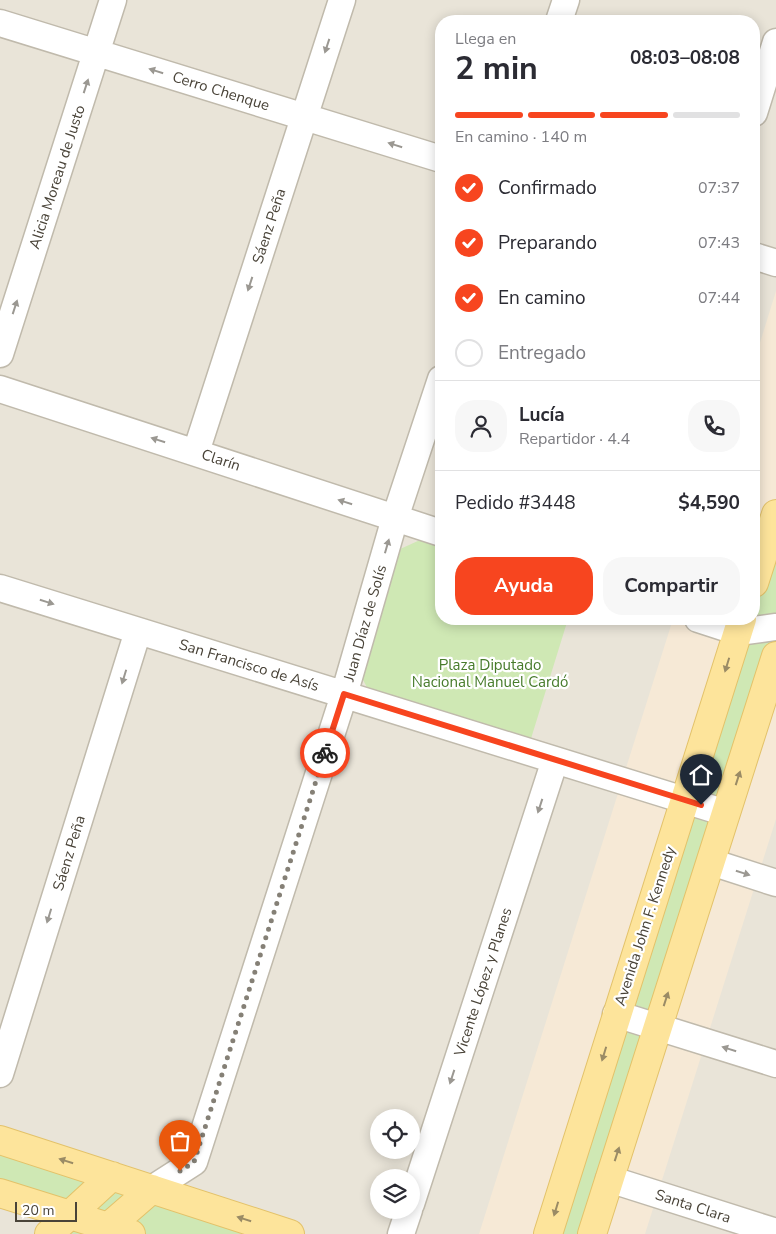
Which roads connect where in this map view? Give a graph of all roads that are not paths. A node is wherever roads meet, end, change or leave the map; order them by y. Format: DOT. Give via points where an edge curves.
graph roads {
  1 [pos="113,0"];
  2 [pos="342,0"];
  3 [pos="566,0"];
  4 [pos="561,15"];
  5 [pos="0,23"];
  6 [pos="776,42"];
  7 [pos="96,52"];
  8 [pos="760,93"];
  9 [pos="304,117"];
  10 [pos="435,157"];
  11 [pos="760,258"];
  12 [pos="776,263"];
  13 [pos="0,354"];
  14 [pos="0,389"];
  15 [pos="435,397"];
  16 [pos="196,452"];
  17 [pos="776,514"];
  18 [pos="395,518"];
  19 [pos="435,532"];
  20 [pos="760,564"];
  21 [pos="0,588"];
  22 [pos="740,626"];
  23 [pos="776,627"];
  24 [pos="138,631"];
  25 [pos="776,656"];
  26 [pos="344,694"];
  27 [pos="770,695"];
  28 [pos="555,760"];
  29 [pos="686,800"];
  30 [pos="726,813"];
  31 [pos="711,862"];
  32 [pos="776,883"];
  33 [pos="616,1014"];
  34 [pos="657,1027"];
  35 [pos="776,1064"];
  36 [pos="0,1074"];
  37 [pos="0,1140"];
  38 [pos="112,1176"];
  39 [pos="420,1176"];
  40 [pos="609,1179"];
  41 [pos="152,1189"];
  42 [pos="0,1192"];
  43 [pos="69,1214"];
  44 [pos="406,1219"];
  45 [pos="113,1231"];
  46 [pos="776,1232"];
  47 [pos="48,1234"];
  48 [pos="290,1234"];
  49 [pos="402,1234"];
  50 [pos="548,1234"];
  51 [pos="592,1234"];
  1 -- 7 [label="street, Alicia Moreau de Justo"];
  2 -- 9 [label="street, Sáenz Peña, one-way"];
  3 -- 4 [label="street"];
  5 -- 7 [label="street, Cerro Chenque"];
  6 -- 8 [label="street"];
  9 -- 7 [label="street, Cerro Chenque, one-way"];
  13 -- 7 [label="street, Alicia Moreau de Justo, one-way"];
  10 -- 9 [label="street, Cerro Chenque, one-way"];
  9 -- 16 [label="street, Sáenz Peña, one-way"];
  11 -- 12 [label="street"];
  16 -- 14 [label="street, Clarín, one-way"];
  15 -- 18 [label="street, Juan Díaz de Solís"];
  18 -- 16 [label="street, Clarín, one-way"];
  17 -- 20 [label="main road"];
  18 -- 19 [label="street, Clarín"];
  26 -- 18 [label="street, Juan Díaz de Solís, one-way"];
  21 -- 24 [label="street, San Francisco de Asís, one-way"];
  22 -- 23 [label="street"];
  22 -- 29 [label="main road, Avenida John F. Kennedy, one-way"];
  24 -- 26 [label="street, San Francisco de Asís"];
  24 -- 36 [label="street, Sáenz Peña, one-way"];
  25 -- 27 [label="main road"];
  26 -- 28 [label="street, San Francisco de Asís"];
  26 -- 41 [label="street, Juan Díaz de Solís" via="194,1162"];
  30 -- 27 [label="main road, one-way"];
  28 -- 29 [label="street, San Francisco de Asís"];
  28 -- 39 [label="street, Vicente López y Planes, one-way"];
  29 -- 30 [label="street, San Francisco de Asís"];
  29 -- 33 [label="main road, Avenida John F. Kennedy"];
  30 -- 31 [label="main road"];
  31 -- 32 [label="street, one-way"];
  34 -- 31 [label="main road, one-way"];
  33 -- 34 [label="street"];
  33 -- 50 [label="main road, Avenida John F. Kennedy, one-way"];
  35 -- 34 [label="street, one-way"];
  40 -- 34 [label="main road, one-way"];
  38 -- 37 [label="main road, one-way"];
  38 -- 41 [label="main road"];
  38 -- 43 [label="main road"];
  40 -- 46 [label="street, Santa Clara"];
  40 -- 51 [label="main road"];
  41 -- 45 [label="main road"];
  48 -- 41 [label="main road, one-way"];
  42 -- 43 [label="main road"];
  43 -- 45 [label="main road"];
  43 -- 47 [label="main road"];
  44 -- 49 [label="street"];
}
